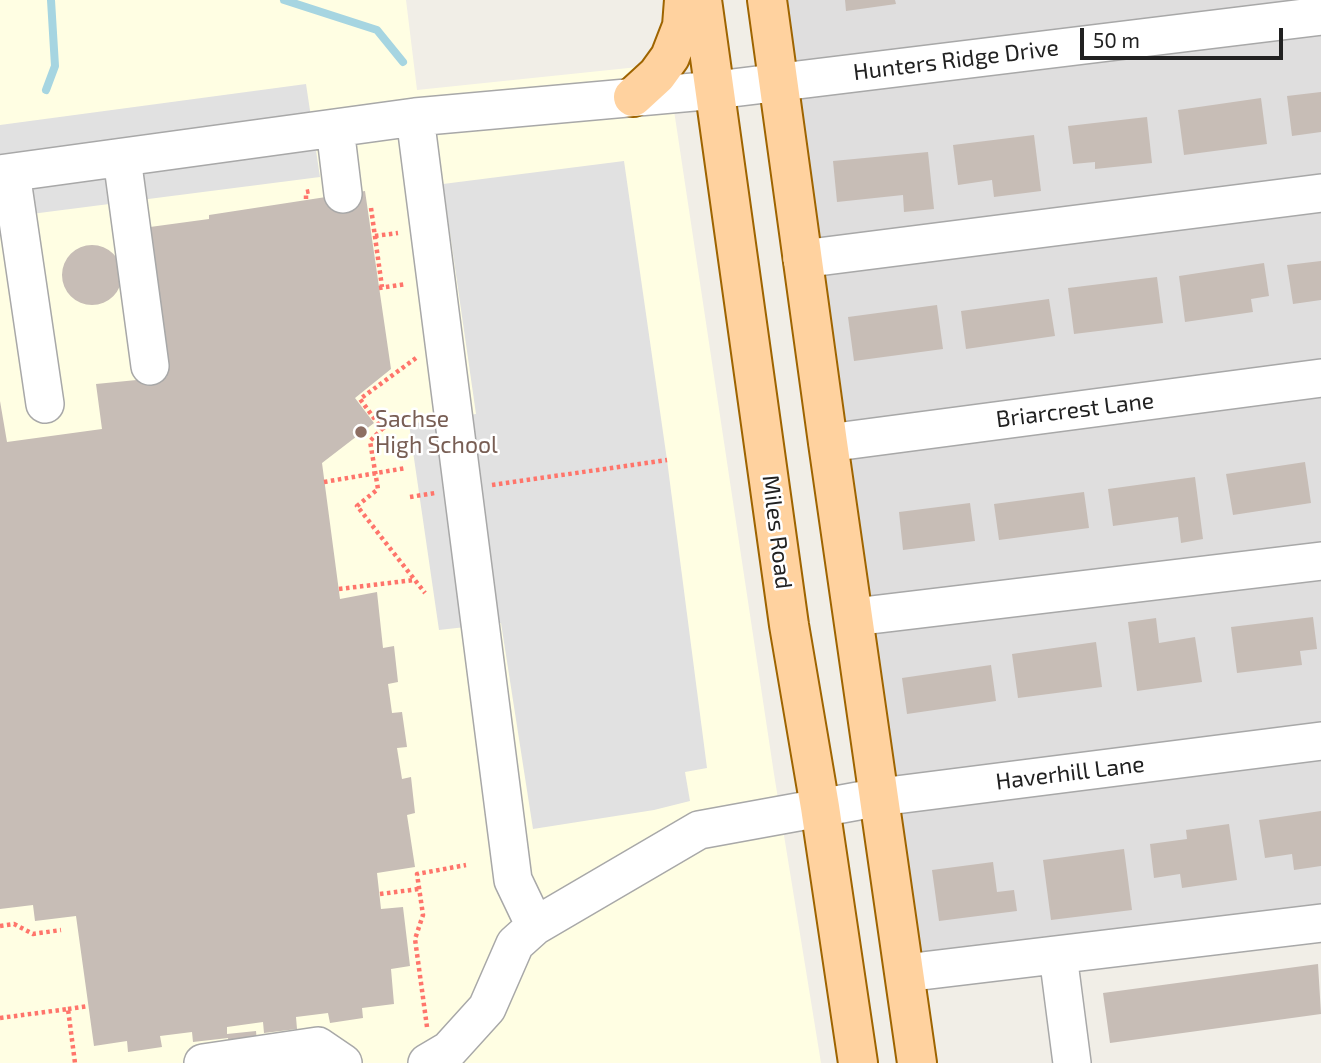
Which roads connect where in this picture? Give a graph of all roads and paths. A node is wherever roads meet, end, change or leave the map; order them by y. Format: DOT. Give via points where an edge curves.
graph roads {
  1 [pos="684,0"];
  2 [pos="702,0"];
  3 [pos="767,0"];
  4 [pos="1321,16"];
  5 [pos="777,81"];
  6 [pos="716,90"];
  7 [pos="633,97"];
  8 [pos="415,117"];
  9 [pos="335,128"];
  10 [pos="122,158"];
  11 [pos="5,173"];
  12 [pos="1321,193"];
  13 [pos="343,194"];
  14 [pos="400,233"];
  15 [pos="375,236"];
  16 [pos="802,259"];
  17 [pos="407,284"];
  18 [pos="379,288"];
  19 [pos="417,358"];
  20 [pos="150,366"];
  21 [pos="1321,378"];
  22 [pos="45,404"];
  23 [pos="399,415"];
  24 [pos="382,429"];
  25 [pos="828,443"];
  26 [pos="667,460"];
  27 [pos="406,468"];
  28 [pos="375,472"];
  29 [pos="324,482"];
  30 [pos="463,489"];
  31 [pos="410,497"];
  32 [pos="1321,561"];
  33 [pos="415,580"];
  34 [pos="339,589"];
  35 [pos="425,593"];
  36 [pos="854,617"];
  37 [pos="1321,741"];
  38 [pos="880,797"];
  39 [pos="820,807"];
  40 [pos="466,865"];
  41 [pos="419,889"];
  42 [pos="380,894"];
  43 [pos="1321,923"];
  44 [pos="0,926"];
  45 [pos="535,926"];
  46 [pos="61,930"];
  47 [pos="1058,955"];
  48 [pos="905,973"];
  49 [pos="88,1006"];
  50 [pos="68,1009"];
  51 [pos="0,1018"];
  52 [pos="428,1050"];
  53 [pos="75,1063"];
  54 [pos="202,1063"];
  55 [pos="343,1063"];
  56 [pos="858,1063"];
  57 [pos="917,1063"];
  58 [pos="1072,1063"];
  1 -- 7 [label="main road" via="682,26 670,57"];
  2 -- 6 [label="main road, Miles Road"];
  3 -- 5 [label="main road"];
  4 -- 5 [label="street, Hunters Ridge Drive"];
  5 -- 6 [label="street, Hunters Ridge Drive"];
  5 -- 16 [label="main road"];
  6 -- 7 [label="street, Hunters Ridge Drive"];
  6 -- 39 [label="main road, Miles Road" via="789,625"];
  7 -- 8 [label="street, Hunters Ridge Drive"];
  8 -- 9 [label="street, Hunters Ridge Drive"];
  8 -- 30 [label="street"];
  9 -- 10 [label="street, Hunters Ridge Drive"];
  9 -- 13 [label="street"];
  10 -- 11 [label="street, Hunters Ridge Drive"];
  10 -- 20 [label="street"];
  11 -- 22 [label="street"];
  12 -- 16 [label="street"];
  14 -- 15 [label="path"];
  16 -- 25 [label="main road"];
  17 -- 18 [label="path"];
  19 -- 24 [label="path" via="359,400"];
  21 -- 25 [label="street, Briarcrest Lane"];
  23 -- 24 [label="path"];
  24 -- 28 [label="path" via="370,441"];
  25 -- 36 [label="main road"];
  26 -- 30 [label="path"];
  27 -- 28 [label="path"];
  28 -- 29 [label="path"];
  28 -- 33 [label="path" via="378,489 357,506"];
  30 -- 31 [label="path"];
  30 -- 45 [label="street" via="513,880"];
  32 -- 36 [label="street"];
  33 -- 34 [label="path"];
  33 -- 35 [label="path"];
  36 -- 38 [label="main road"];
  37 -- 38 [label="street, Haverhill Lane"];
  38 -- 39 [label="street, Haverhill Lane"];
  38 -- 48 [label="main road"];
  39 -- 45 [label="street, Haverhill Lane" via="699,830"];
  39 -- 56 [label="main road, Miles Road"];
  40 -- 41 [label="path" via="417,874"];
  41 -- 42 [label="path"];
  41 -- 52 [label="path" via="423,915 415,939"];
  43 -- 47 [label="street"];
  44 -- 46 [label="path" via="14,925 33,934"];
  45 -- 52 [label="street, Haverhill Lane" via="515,944 486,1008 449,1050"];
  47 -- 48 [label="street"];
  47 -- 58 [label="street"];
  48 -- 57 [label="main road"];
  49 -- 50 [label="path"];
  50 -- 51 [label="path"];
  50 -- 53 [label="path"];
  54 -- 55 [label="street" via="318,1046"];
}
